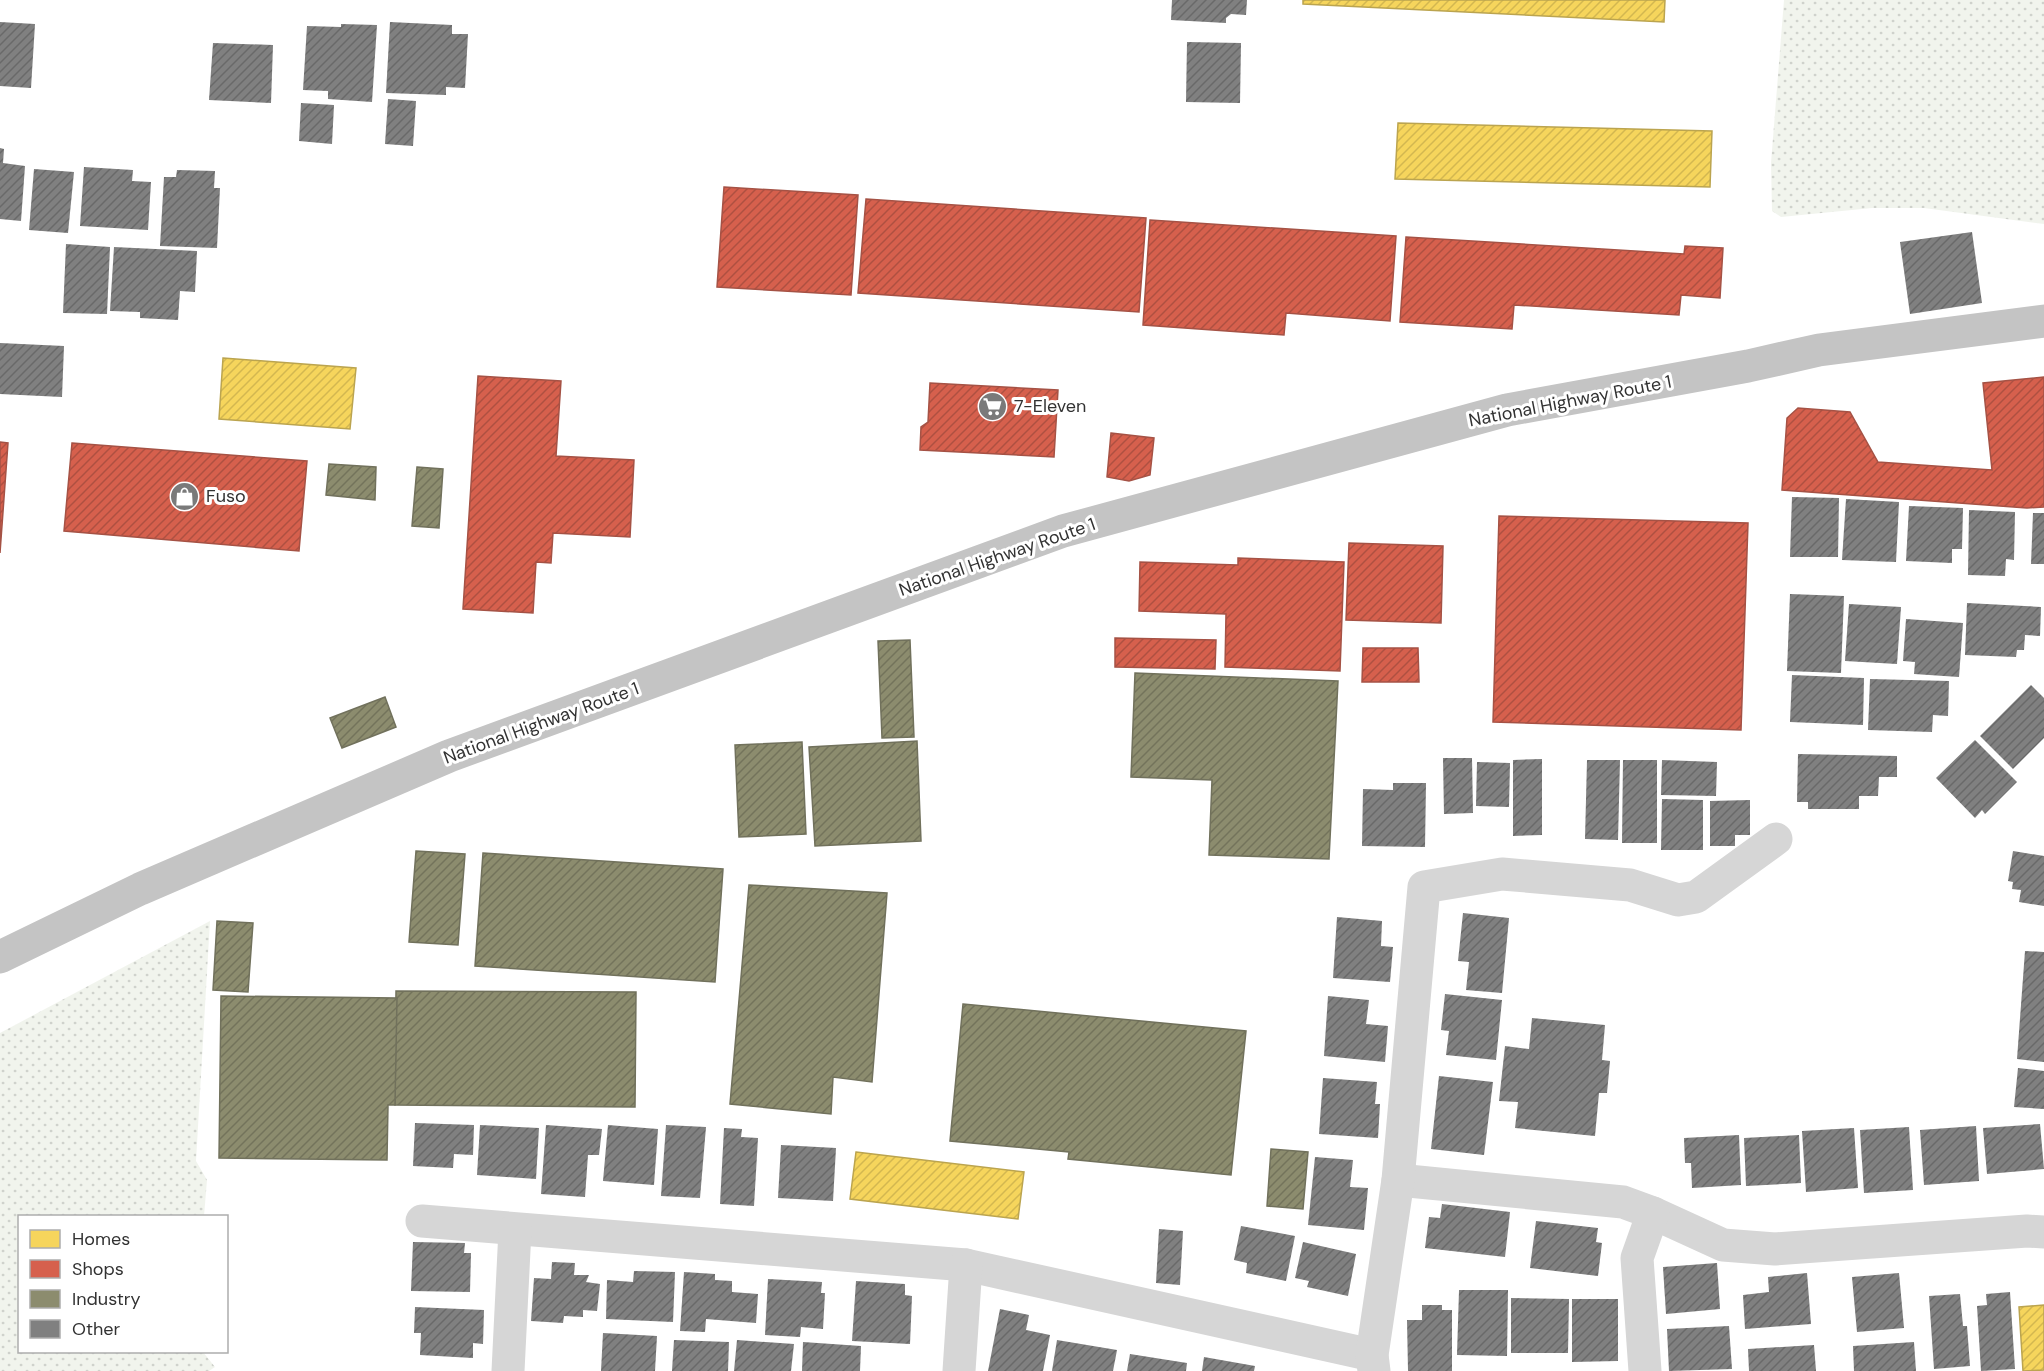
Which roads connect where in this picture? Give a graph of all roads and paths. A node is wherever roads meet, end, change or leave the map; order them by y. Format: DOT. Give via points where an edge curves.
graph roads {
  1 [pos="2044,321"];
  2 [pos="1776,839"];
  3 [pos="0,957"];
  4 [pos="1398,1180"];
  5 [pos="1653,1213"];
  6 [pos="422,1221"];
  7 [pos="515,1230"];
  8 [pos="2044,1232"];
  9 [pos="966,1265"];
  10 [pos="1373,1363"];
  11 [pos="508,1371"];
  12 [pos="959,1371"];
  13 [pos="1645,1371"];
  1 -- 3 [label="highway, National Highway Route 1" via="1819,350 1507,410 1063,531 449,756 140,889"];
  2 -- 4 [label="street" via="1696,897 1678,900 1630,885 1502,874 1424,887"];
  4 -- 5 [label="street" via="1623,1202"];
  4 -- 10 [label="street"];
  5 -- 8 [label="street" via="1723,1245 1775,1249"];
  5 -- 13 [label="street" via="1637,1258"];
  6 -- 7 [label="street"];
  7 -- 9 [label="street"];
  7 -- 11 [label="street"];
  9 -- 10 [label="street"];
  9 -- 12 [label="street"];
}
